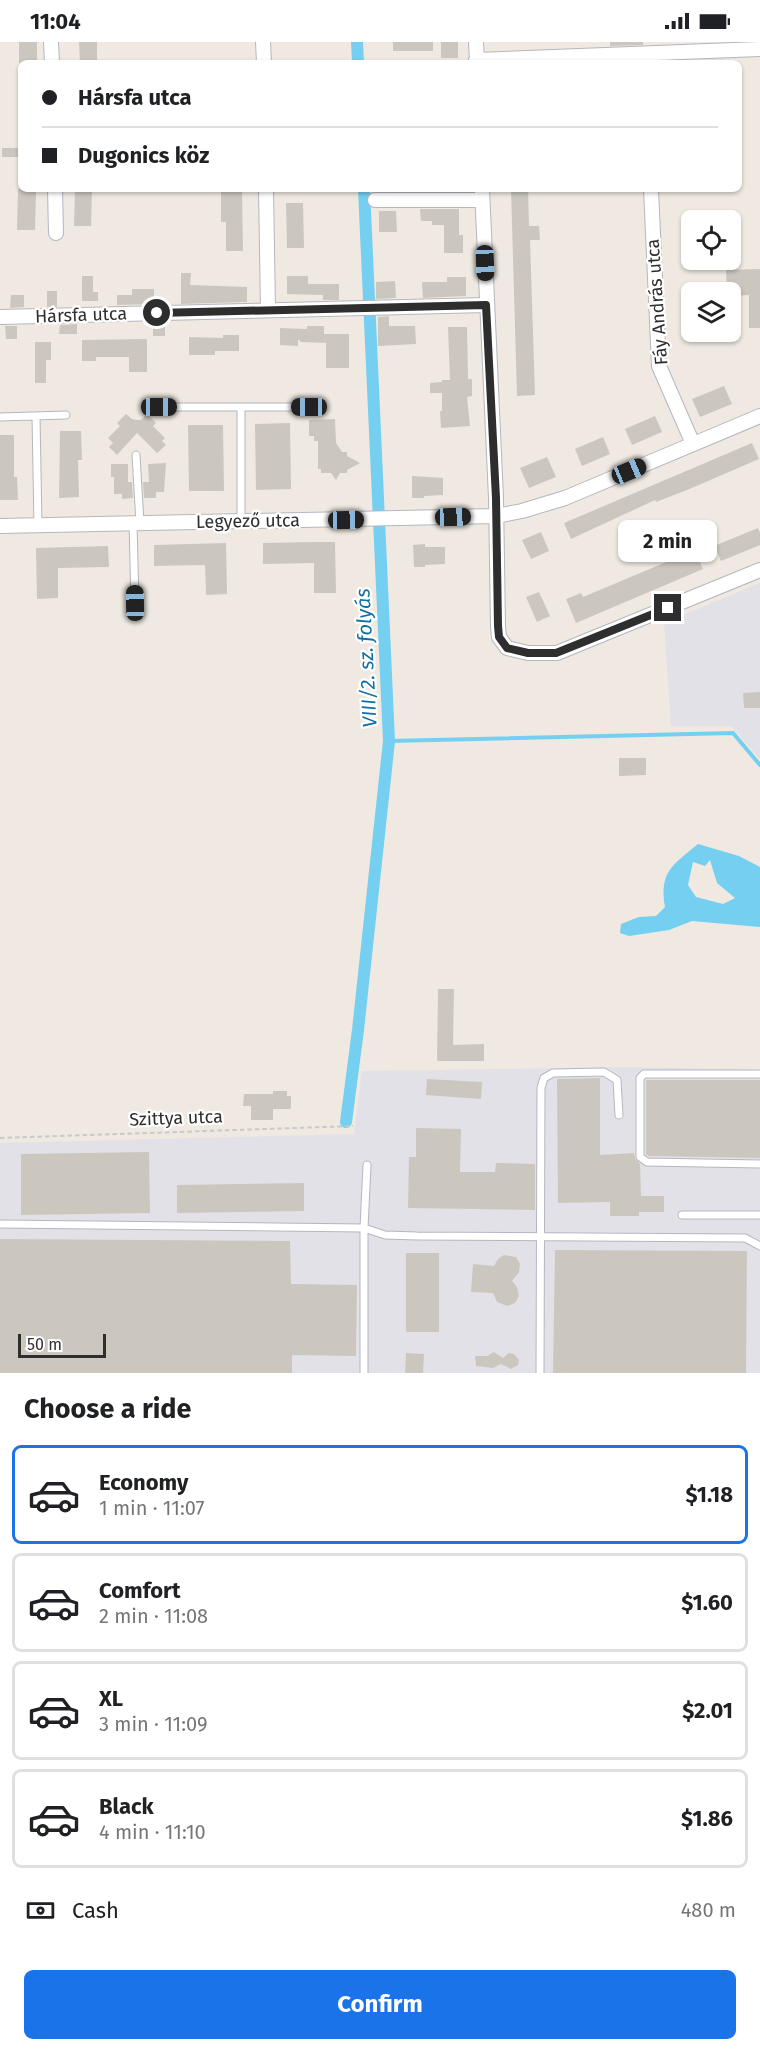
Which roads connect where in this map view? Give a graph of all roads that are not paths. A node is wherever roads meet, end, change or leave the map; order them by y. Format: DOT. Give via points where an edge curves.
graph roads {
  1 [pos="51,42"];
  2 [pos="263,42"];
  3 [pos="476,42"];
  4 [pos="760,49"];
  5 [pos="52,60"];
  6 [pos="264,60"];
  7 [pos="477,60"];
  8 [pos="521,60"];
  9 [pos="55,192"];
  10 [pos="266,192"];
  11 [pos="651,192"];
  12 [pos="482,194"];
  13 [pos="375,200"];
  14 [pos="56,233"];
  15 [pos="486,305"];
  16 [pos="268,310"];
  17 [pos="0,317"];
  18 [pos="159,407"];
  19 [pos="241,407"];
  20 [pos="309,407"];
  21 [pos="66,415"];
  22 [pos="36,416"];
  23 [pos="760,416"];
  24 [pos="0,417"];
  25 [pos="693,444"];
  26 [pos="136,455"];
  27 [pos="496,516"];
  28 [pos="241,522"];
  29 [pos="136,523"];
  30 [pos="38,525"];
  31 [pos="0,526"];
  32 [pos="760,570"];
  33 [pos="135,603"];
  34 [pos="760,1074"];
  35 [pos="619,1115"];
  36 [pos="760,1164"];
  37 [pos="367,1165"];
  38 [pos="682,1215"];
  39 [pos="760,1215"];
  40 [pos="0,1224"];
  41 [pos="364,1228"];
  42 [pos="542,1237"];
  43 [pos="760,1246"];
  44 [pos="364,1373"];
  45 [pos="540,1373"];
  1 -- 5 [label="street"];
  2 -- 6 [label="street"];
  3 -- 7 [label="street"];
  4 -- 8 [label="street"];
  9 -- 14 [label="street"];
  10 -- 16 [label="street"];
  11 -- 25 [label="street, Fáy András utca" via="659,366"];
  12 -- 13 [label="street"];
  12 -- 15 [label="street"];
  15 -- 16 [label="street, Hársfa utca"];
  15 -- 27 [label="street"];
  16 -- 17 [label="street, Hársfa utca"];
  18 -- 19 [label="lane"];
  19 -- 20 [label="lane"];
  19 -- 28 [label="lane"];
  21 -- 22 [label="lane"];
  22 -- 24 [label="lane"];
  22 -- 30 [label="lane"];
  23 -- 25 [label="street, Legyező utca"];
  25 -- 27 [label="street, Legyező utca" via="565,498"];
  26 -- 29 [label="lane"];
  27 -- 28 [label="street, Legyező utca"];
  27 -- 32 [label="street" via="499,637 507,648 515,651 556,653"];
  28 -- 29 [label="street, Legyező utca"];
  29 -- 30 [label="street, Legyező utca"];
  29 -- 33 [label="lane"];
  30 -- 31 [label="street, Legyező utca"];
  34 -- 36 [label="lane" via="644,1074 640,1078 640,1156 647,1162"];
  35 -- 42 [label="lane" via="617,1080 612,1075 553,1072 544,1078"];
  37 -- 41 [label="lane"];
  38 -- 39 [label="lane"];
  40 -- 41 [label="lane"];
  41 -- 42 [label="lane" via="385,1235"];
  41 -- 44 [label="lane"];
  42 -- 43 [label="lane" via="745,1238"];
  42 -- 45 [label="lane"];
}
